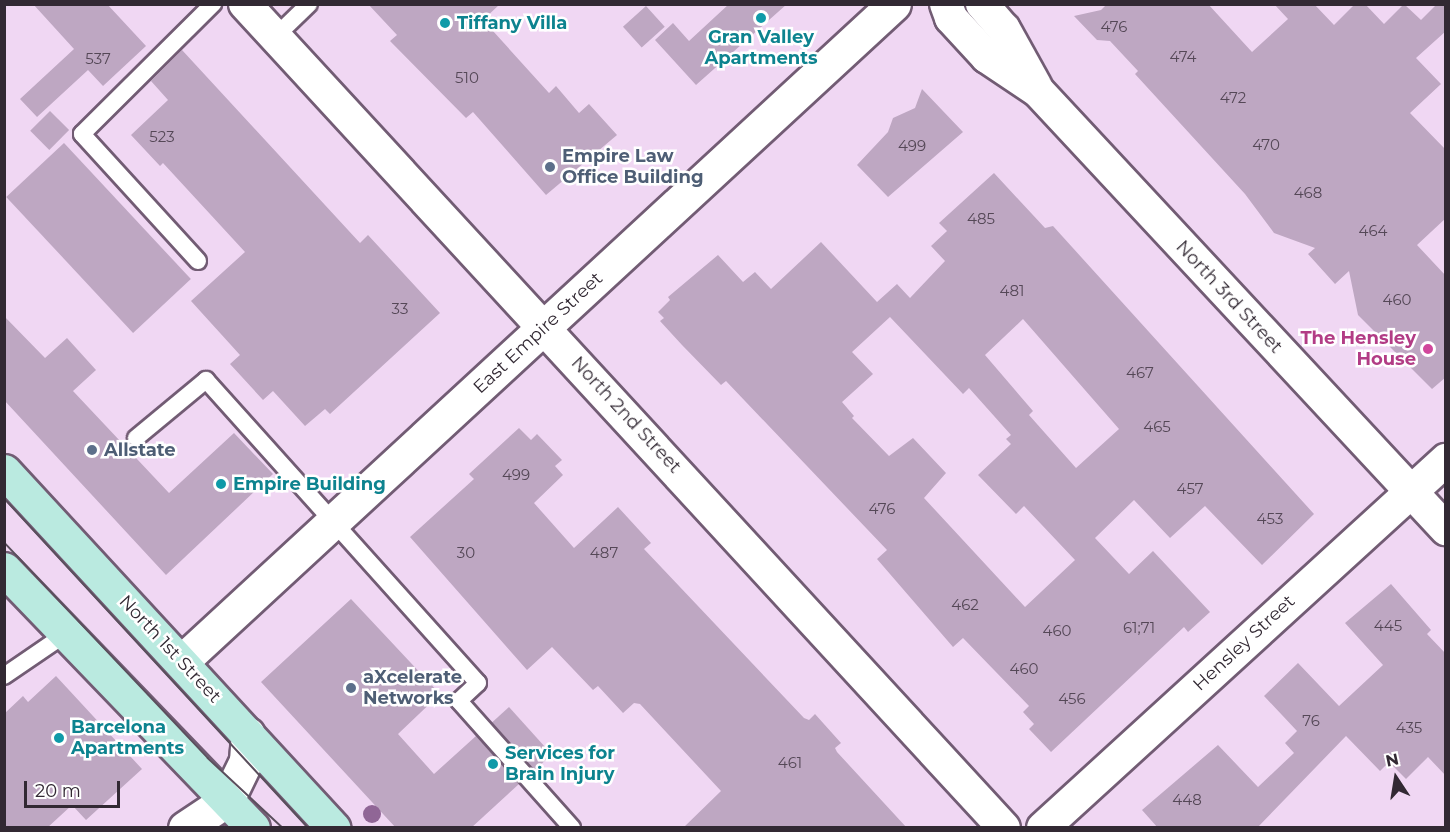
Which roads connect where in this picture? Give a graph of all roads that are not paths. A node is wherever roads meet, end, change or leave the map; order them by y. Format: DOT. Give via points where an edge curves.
graph roads {
  1 [pos="213,4"];
  2 [pos="245,4"];
  3 [pos="309,4"];
  4 [pos="894,4"];
  5 [pos="946,4"];
  6 [pos="982,4"];
  7 [pos="275,37"];
  8 [pos="1038,92"];
  9 [pos="198,261"];
  10 [pos="544,327"];
  11 [pos="136,438"];
  12 [pos="1446,460"];
  13 [pos="4,471"];
  14 [pos="1410,492"];
  15 [pos="334,520"];
  16 [pos="1446,529"];
  17 [pos="4,569"];
  18 [pos="67,633"];
  19 [pos="181,662"];
  20 [pos="4,676"];
  21 [pos="248,734"];
  22 [pos="227,800"];
  23 [pos="184,828"];
  24 [pos="253,828"];
  25 [pos="334,828"];
  26 [pos="572,828"];
  27 [pos="1004,828"];
  28 [pos="1043,828"];
  1 -- 9 [label="lane" via="82,134"];
  2 -- 7 [label="street, North 2nd Street"];
  3 -- 7 [label="lane"];
  4 -- 10 [label="street, East Empire Street"];
  5 -- 8 [label="street, North 3rd Street" via="951,18 987,57"];
  6 -- 8 [label="street, North 3rd Street" via="1004,28"];
  7 -- 10 [label="street, North 2nd Street"];
  8 -- 14 [label="street, North 3rd Street"];
  10 -- 15 [label="street, East Empire Street"];
  10 -- 27 [label="street, North 2nd Street"];
  11 -- 15 [label="lane" via="206,380"];
  12 -- 14 [label="street, Hensley Street"];
  13 -- 19 [label="main road, North 1st Street"];
  14 -- 16 [label="street, North 3rd Street"];
  14 -- 28 [label="street, Hensley Street"];
  15 -- 19 [label="street, East Empire Street"];
  15 -- 26 [label="lane" via="478,683 459,701"];
  17 -- 18 [label="main road"];
  18 -- 20 [label="lane"];
  18 -- 22 [label="main road"];
  19 -- 21 [label="main road, North 1st Street"];
  21 -- 22 [label="street" via="246,761"];
  21 -- 25 [label="main road, North 1st Street"];
  22 -- 23 [label="street"];
  22 -- 24 [label="main road"];
}
